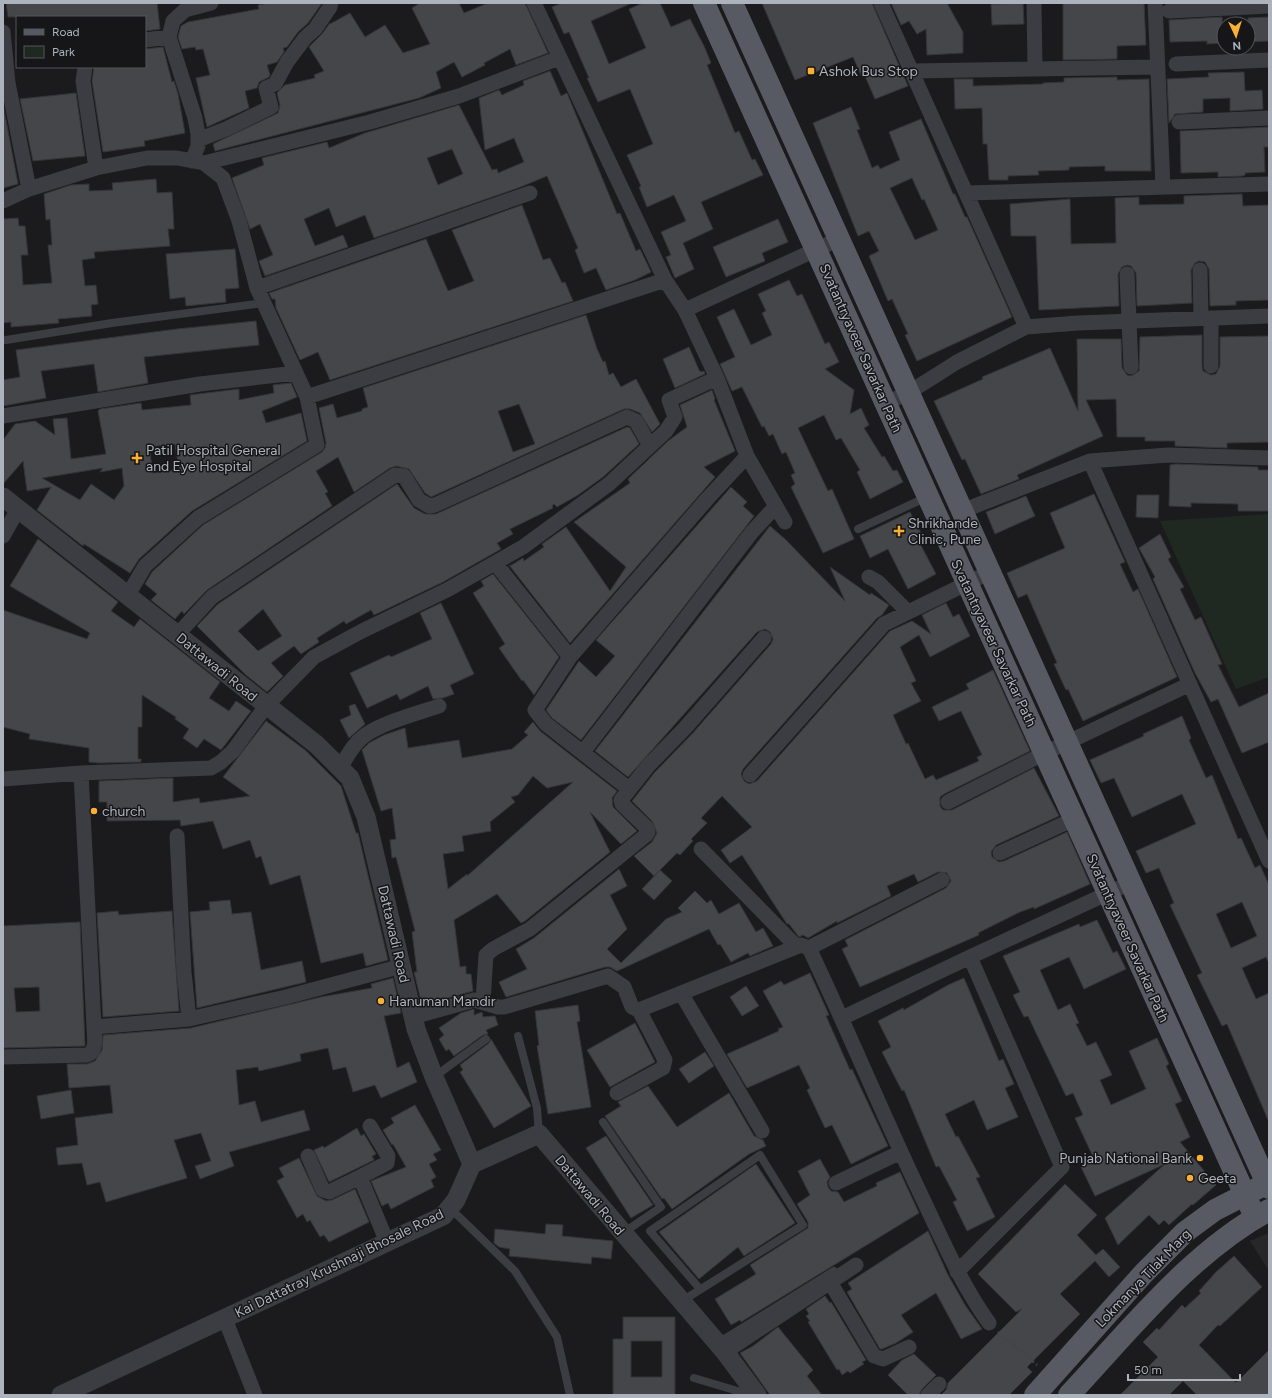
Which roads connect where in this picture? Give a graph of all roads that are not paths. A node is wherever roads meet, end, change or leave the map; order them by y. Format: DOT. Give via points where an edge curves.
graph roads {
  1 [pos="211,3"];
  2 [pos="331,3"];
  3 [pos="534,3"];
  4 [pos="704,3"];
  5 [pos="732,3"];
  6 [pos="882,3"];
  7 [pos="1034,3"];
  8 [pos="1155,3"];
  9 [pos="1269,6"];
  10 [pos="1169,11"];
  11 [pos="3,32"];
  12 [pos="169,37"];
  13 [pos="146,40"];
  14 [pos="559,58"];
  15 [pos="1269,60"];
  16 [pos="1176,64"];
  17 [pos="1157,67"];
  18 [pos="85,68"];
  19 [pos="1035,69"];
  20 [pos="912,70"];
  21 [pos="1269,118"];
  22 [pos="1179,122"];
  23 [pos="198,140"];
  24 [pos="198,162"];
  25 [pos="96,168"];
  26 [pos="1269,184"];
  27 [pos="1163,187"];
  28 [pos="29,189"];
  29 [pos="530,193"];
  30 [pos="968,193"];
  31 [pos="3,201"];
  32 [pos="839,239"];
  33 [pos="816,249"];
  34 [pos="1200,270"];
  35 [pos="1127,274"];
  36 [pos="665,280"];
  37 [pos="257,288"];
  38 [pos="263,303"];
  39 [pos="685,310"];
  40 [pos="1269,316"];
  41 [pos="1206,318"];
  42 [pos="1128,321"];
  43 [pos="1026,327"];
  44 [pos="6,340"];
  45 [pos="1131,366"];
  46 [pos="1211,366"];
  47 [pos="296,373"];
  48 [pos="717,378"];
  49 [pos="908,393"];
  50 [pos="307,397"];
  51 [pos="886,403"];
  52 [pos="3,416"];
  53 [pos="650,446"];
  54 [pos="747,456"];
  55 [pos="1269,458"];
  56 [pos="1090,461"];
  57 [pos="928,496"];
  58 [pos="3,497"];
  59 [pos="776,506"];
  60 [pos="18,509"];
  61 [pos="962,511"];
  62 [pos="785,522"];
  63 [pos="858,529"];
  64 [pos="3,536"];
  65 [pos="496,564"];
  66 [pos="990,572"];
  67 [pos="869,578"];
  68 [pos="966,583"];
  69 [pos="128,595"];
  70 [pos="908,612"];
  71 [pos="177,635"];
  72 [pos="764,638"];
  73 [pos="570,658"];
  74 [pos="1190,684"];
  75 [pos="266,706"];
  76 [pos="439,706"];
  77 [pos="1067,743"];
  78 [pos="583,752"];
  79 [pos="1045,753"];
  80 [pos="340,768"];
  81 [pos="81,773"];
  82 [pos="750,775"];
  83 [pos="3,779"];
  84 [pos="629,789"];
  85 [pos="948,802"];
  86 [pos="1074,819"];
  87 [pos="177,836"];
  88 [pos="701,849"];
  89 [pos="1000,853"];
  90 [pos="1269,862"];
  91 [pos="942,880"];
  92 [pos="1130,883"];
  93 [pos="1108,894"];
  94 [pos="803,947"];
  95 [pos="970,957"];
  96 [pos="402,966"];
  97 [pos="681,993"];
  98 [pos="483,1001"];
  99 [pos="638,1010"];
  100 [pos="413,1017"];
  101 [pos="842,1018"];
  102 [pos="189,1019"];
  103 [pos="94,1027"];
  104 [pos="518,1036"];
  105 [pos="486,1039"];
  106 [pos="3,1057"];
  107 [pos="434,1077"];
  108 [pos="617,1094"];
  109 [pos="603,1122"];
  110 [pos="370,1126"];
  111 [pos="762,1131"];
  112 [pos="539,1134"];
  113 [pos="901,1152"];
  114 [pos="308,1156"];
  115 [pos="472,1164"];
  116 [pos="360,1177"];
  117 [pos="836,1184"];
  118 [pos="1268,1184"];
  119 [pos="1245,1194"];
  120 [pos="450,1208"];
  121 [pos="1262,1214"];
  122 [pos="622,1233"];
  123 [pos="388,1242"];
  124 [pos="855,1262"];
  125 [pos="957,1272"];
  126 [pos="830,1282"];
  127 [pos="700,1289"];
  128 [pos="681,1302"];
  129 [pos="226,1319"];
  130 [pos="989,1323"];
  131 [pos="909,1347"];
  132 [pos="721,1348"];
  133 [pos="694,1378"];
  134 [pos="939,1384"];
  135 [pos="1044,1389"];
  136 [pos="753,1390"];
  137 [pos="61,1395"];
  138 [pos="255,1395"];
  139 [pos="570,1395"];
  140 [pos="928,1395"];
  141 [pos="1069,1395"];
  1 -- 12 [label="street" via="185,10 173,21"];
  2 -- 23 [label="street" via="319,24 305,38 275,84 266,88 271,107"];
  3 -- 14 [label="street"];
  4 -- 33 [label="main road, Svatantryaveer Savarkar Path"];
  5 -- 32 [label="main road, Svatantryaveer Savarkar Path"];
  6 -- 20 [label="street"];
  7 -- 19 [label="street"];
  8 -- 17 [label="street"];
  9 -- 10 [label="street"];
  11 -- 28 [label="street" via="8,83"];
  12 -- 13 [label="street"];
  12 -- 23 [label="street" via="195,118"];
  14 -- 24 [label="street" via="459,96 370,122"];
  14 -- 36 [label="street"];
  15 -- 16 [label="street"];
  17 -- 19 [label="street"];
  17 -- 27 [label="street"];
  18 -- 25 [label="street" via="83,81"];
  19 -- 20 [label="street"];
  20 -- 30 [label="street"];
  21 -- 22 [label="street"];
  23 -- 24 [label="street"];
  24 -- 25 [label="street" via="177,158 147,158"];
  24 -- 37 [label="street" via="224,178 239,221"];
  25 -- 28 [label="street"];
  26 -- 27 [label="street"];
  27 -- 30 [label="street"];
  28 -- 31 [label="street"];
  29 -- 37 [label="street"];
  30 -- 43 [label="street"];
  32 -- 33 [label="street"];
  32 -- 49 [label="main road, Svatantryaveer Savarkar Path"];
  33 -- 39 [label="street"];
  33 -- 51 [label="main road, Svatantryaveer Savarkar Path"];
  34 -- 41 [label="street"];
  35 -- 42 [label="street"];
  36 -- 39 [label="street"];
  36 -- 50 [label="street"];
  37 -- 38 [label="street"];
  38 -- 44 [label="lane"];
  38 -- 47 [label="street"];
  39 -- 48 [label="street"];
  40 -- 41 [label="street"];
  41 -- 42 [label="street"];
  41 -- 46 [label="street"];
  42 -- 43 [label="street"];
  42 -- 45 [label="street"];
  43 -- 49 [label="street" via="957,362"];
  47 -- 50 [label="street"];
  47 -- 52 [label="street" via="200,384"];
  48 -- 53 [label="street" via="669,400 675,417 673,422"];
  48 -- 54 [label="street"];
  49 -- 51 [label="street"];
  49 -- 61 [label="main road, Svatantryaveer Savarkar Path"];
  50 -- 69 [label="street" via="317,445 198,518 145,566"];
  51 -- 57 [label="main road, Svatantryaveer Savarkar Path"];
  53 -- 65 [label="street" via="609,484 523,548"];
  53 -- 71 [label="street" via="636,421 627,417 429,506 419,500 404,476 395,475 212,597"];
  54 -- 59 [label="street"];
  54 -- 73 [label="street"];
  55 -- 56 [label="street" via="1168,455"];
  56 -- 61 [label="street"];
  56 -- 74 [label="street"];
  57 -- 63 [label="lane"];
  57 -- 68 [label="main road, Svatantryaveer Savarkar Path"];
  58 -- 60 [label="street, Dattawadi Road"];
  59 -- 62 [label="street"];
  59 -- 78 [label="street" via="752,532"];
  60 -- 64 [label="street"];
  60 -- 69 [label="street, Dattawadi Road"];
  61 -- 66 [label="main road, Svatantryaveer Savarkar Path"];
  65 -- 73 [label="street"];
  65 -- 75 [label="street" via="314,657"];
  66 -- 68 [label="street"];
  66 -- 77 [label="main road, Svatantryaveer Savarkar Path"];
  67 -- 70 [label="street" via="878,582"];
  68 -- 70 [label="street"];
  68 -- 79 [label="main road, Svatantryaveer Savarkar Path"];
  69 -- 71 [label="street, Dattawadi Road"];
  70 -- 82 [label="street" via="884,624"];
  71 -- 75 [label="street, Dattawadi Road"];
  72 -- 84 [label="street"];
  73 -- 78 [label="street" via="535,710 546,724"];
  74 -- 77 [label="street"];
  74 -- 90 [label="street"];
  75 -- 80 [label="street, Dattawadi Road" via="317,745"];
  75 -- 81 [label="street" via="233,751 211,768"];
  76 -- 80 [label="street" via="376,729 364,736"];
  77 -- 79 [label="street"];
  77 -- 92 [label="main road, Svatantryaveer Savarkar Path"];
  78 -- 84 [label="street"];
  79 -- 85 [label="street"];
  79 -- 86 [label="main road, Svatantryaveer Savarkar Path"];
  80 -- 96 [label="street, Dattawadi Road" via="350,778 366,817"];
  81 -- 83 [label="street"];
  81 -- 103 [label="street"];
  84 -- 98 [label="street" via="620,802 646,827 646,836 530,929 486,955"];
  86 -- 89 [label="street"];
  86 -- 93 [label="main road, Svatantryaveer Savarkar Path"];
  87 -- 102 [label="street"];
  88 -- 94 [label="street"];
  91 -- 94 [label="street"];
  92 -- 93 [label="street"];
  92 -- 118 [label="main road, Svatantryaveer Savarkar Path"];
  93 -- 95 [label="street"];
  93 -- 119 [label="main road, Svatantryaveer Savarkar Path"];
  94 -- 97 [label="street"];
  94 -- 101 [label="street"];
  95 -- 101 [label="street"];
  95 -- 125 [label="street" via="1062,1167"];
  96 -- 100 [label="street, Dattawadi Road"];
  96 -- 102 [label="street" via="286,997"];
  97 -- 99 [label="street"];
  97 -- 111 [label="street"];
  98 -- 99 [label="street" via="504,1007 608,976 624,987 632,1007"];
  98 -- 100 [label="street" via="467,1001"];
  99 -- 108 [label="street" via="665,1064 663,1068"];
  100 -- 107 [label="street, Dattawadi Road"];
  101 -- 113 [label="street"];
  102 -- 103 [label="street"];
  103 -- 106 [label="street" via="94,1049 87,1056"];
  104 -- 112 [label="lane" via="536,1108"];
  105 -- 107 [label="lane"];
  107 -- 115 [label="street, Dattawadi Road"];
  109 -- 122 [label="lane" via="661,1207"];
  110 -- 116 [label="street" via="389,1160"];
  112 -- 115 [label="street"];
  112 -- 122 [label="street, Dattawadi Road"];
  113 -- 117 [label="street"];
  113 -- 125 [label="street"];
  114 -- 116 [label="street" via="326,1192"];
  115 -- 120 [label="street, Kai Dattatray Krushnaji Bhosale Road"];
  116 -- 123 [label="street"];
  118 -- 119 [label="main road, Lokmanya Tilak Marg"];
  119 -- 121 [label="main road, Svatantryaveer Savarkar Path"];
  119 -- 135 [label="main road, Lokmanya Tilak Marg" via="1215,1210 1185,1232 1144,1273"];
  120 -- 123 [label="street, Kai Dattatray Krushnaji Bhosale Road" via="443,1216"];
  120 -- 139 [label="lane" via="515,1271 558,1337"];
  121 -- 141 [label="main road, Lokmanya Tilak Marg" via="1226,1237 1183,1273"];
  122 -- 128 [label="street, Dattawadi Road"];
  123 -- 129 [label="street, Kai Dattatray Krushnaji Bhosale Road"];
  124 -- 126 [label="street"];
  124 -- 132 [label="lane"];
  125 -- 130 [label="street"];
  126 -- 131 [label="street" via="874,1356 883,1360"];
  126 -- 132 [label="street"];
  127 -- 127 [label="lane" via="803,1225 760,1155 650,1231"];
  127 -- 128 [label="lane"];
  128 -- 132 [label="street, Dattawadi Road"];
  129 -- 137 [label="street, Kai Dattatray Krushnaji Bhosale Road"];
  129 -- 138 [label="street"];
  132 -- 136 [label="street, Dattawadi Road"];
  133 -- 136 [label="lane" via="741,1392"];
  134 -- 140 [label="street"];
}
